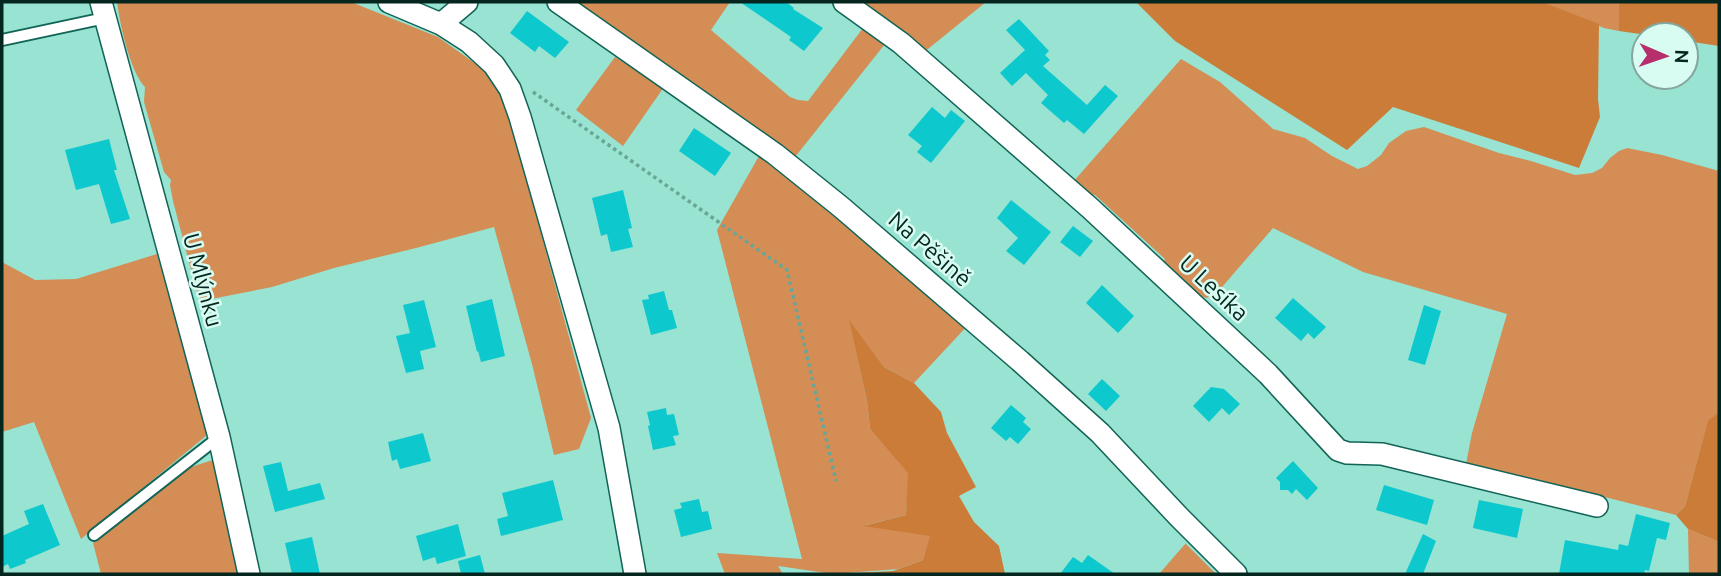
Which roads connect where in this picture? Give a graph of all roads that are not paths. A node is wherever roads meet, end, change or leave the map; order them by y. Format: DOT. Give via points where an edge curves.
graph roads {
  1 [pos="389,2"];
  2 [pos="467,2"];
  3 [pos="558,2"];
  4 [pos="844,2"];
  5 [pos="103,10"];
  6 [pos="442,24"];
  7 [pos="2,40"];
  8 [pos="219,437"];
  9 [pos="1597,506"];
  10 [pos="94,535"];
  11 [pos="249,574"];
  12 [pos="635,574"];
  13 [pos="1236,574"];
  1 -- 6 [label="street"];
  2 -- 6 [label="street"];
  3 -- 13 [label="street, Na Pěšině" via="775,154 841,207 1100,433"];
  4 -- 9 [label="street, U Lesíka" via="901,43 1090,208 1268,374 1338,450 1382,454"];
  5 -- 7 [label="lane"];
  5 -- 8 [label="street, U Mlýnku"];
  6 -- 12 [label="street" via="494,65 510,89 520,117 608,428"];
  8 -- 10 [label="lane"];
  8 -- 11 [label="street, U Mlýnku"];
}
